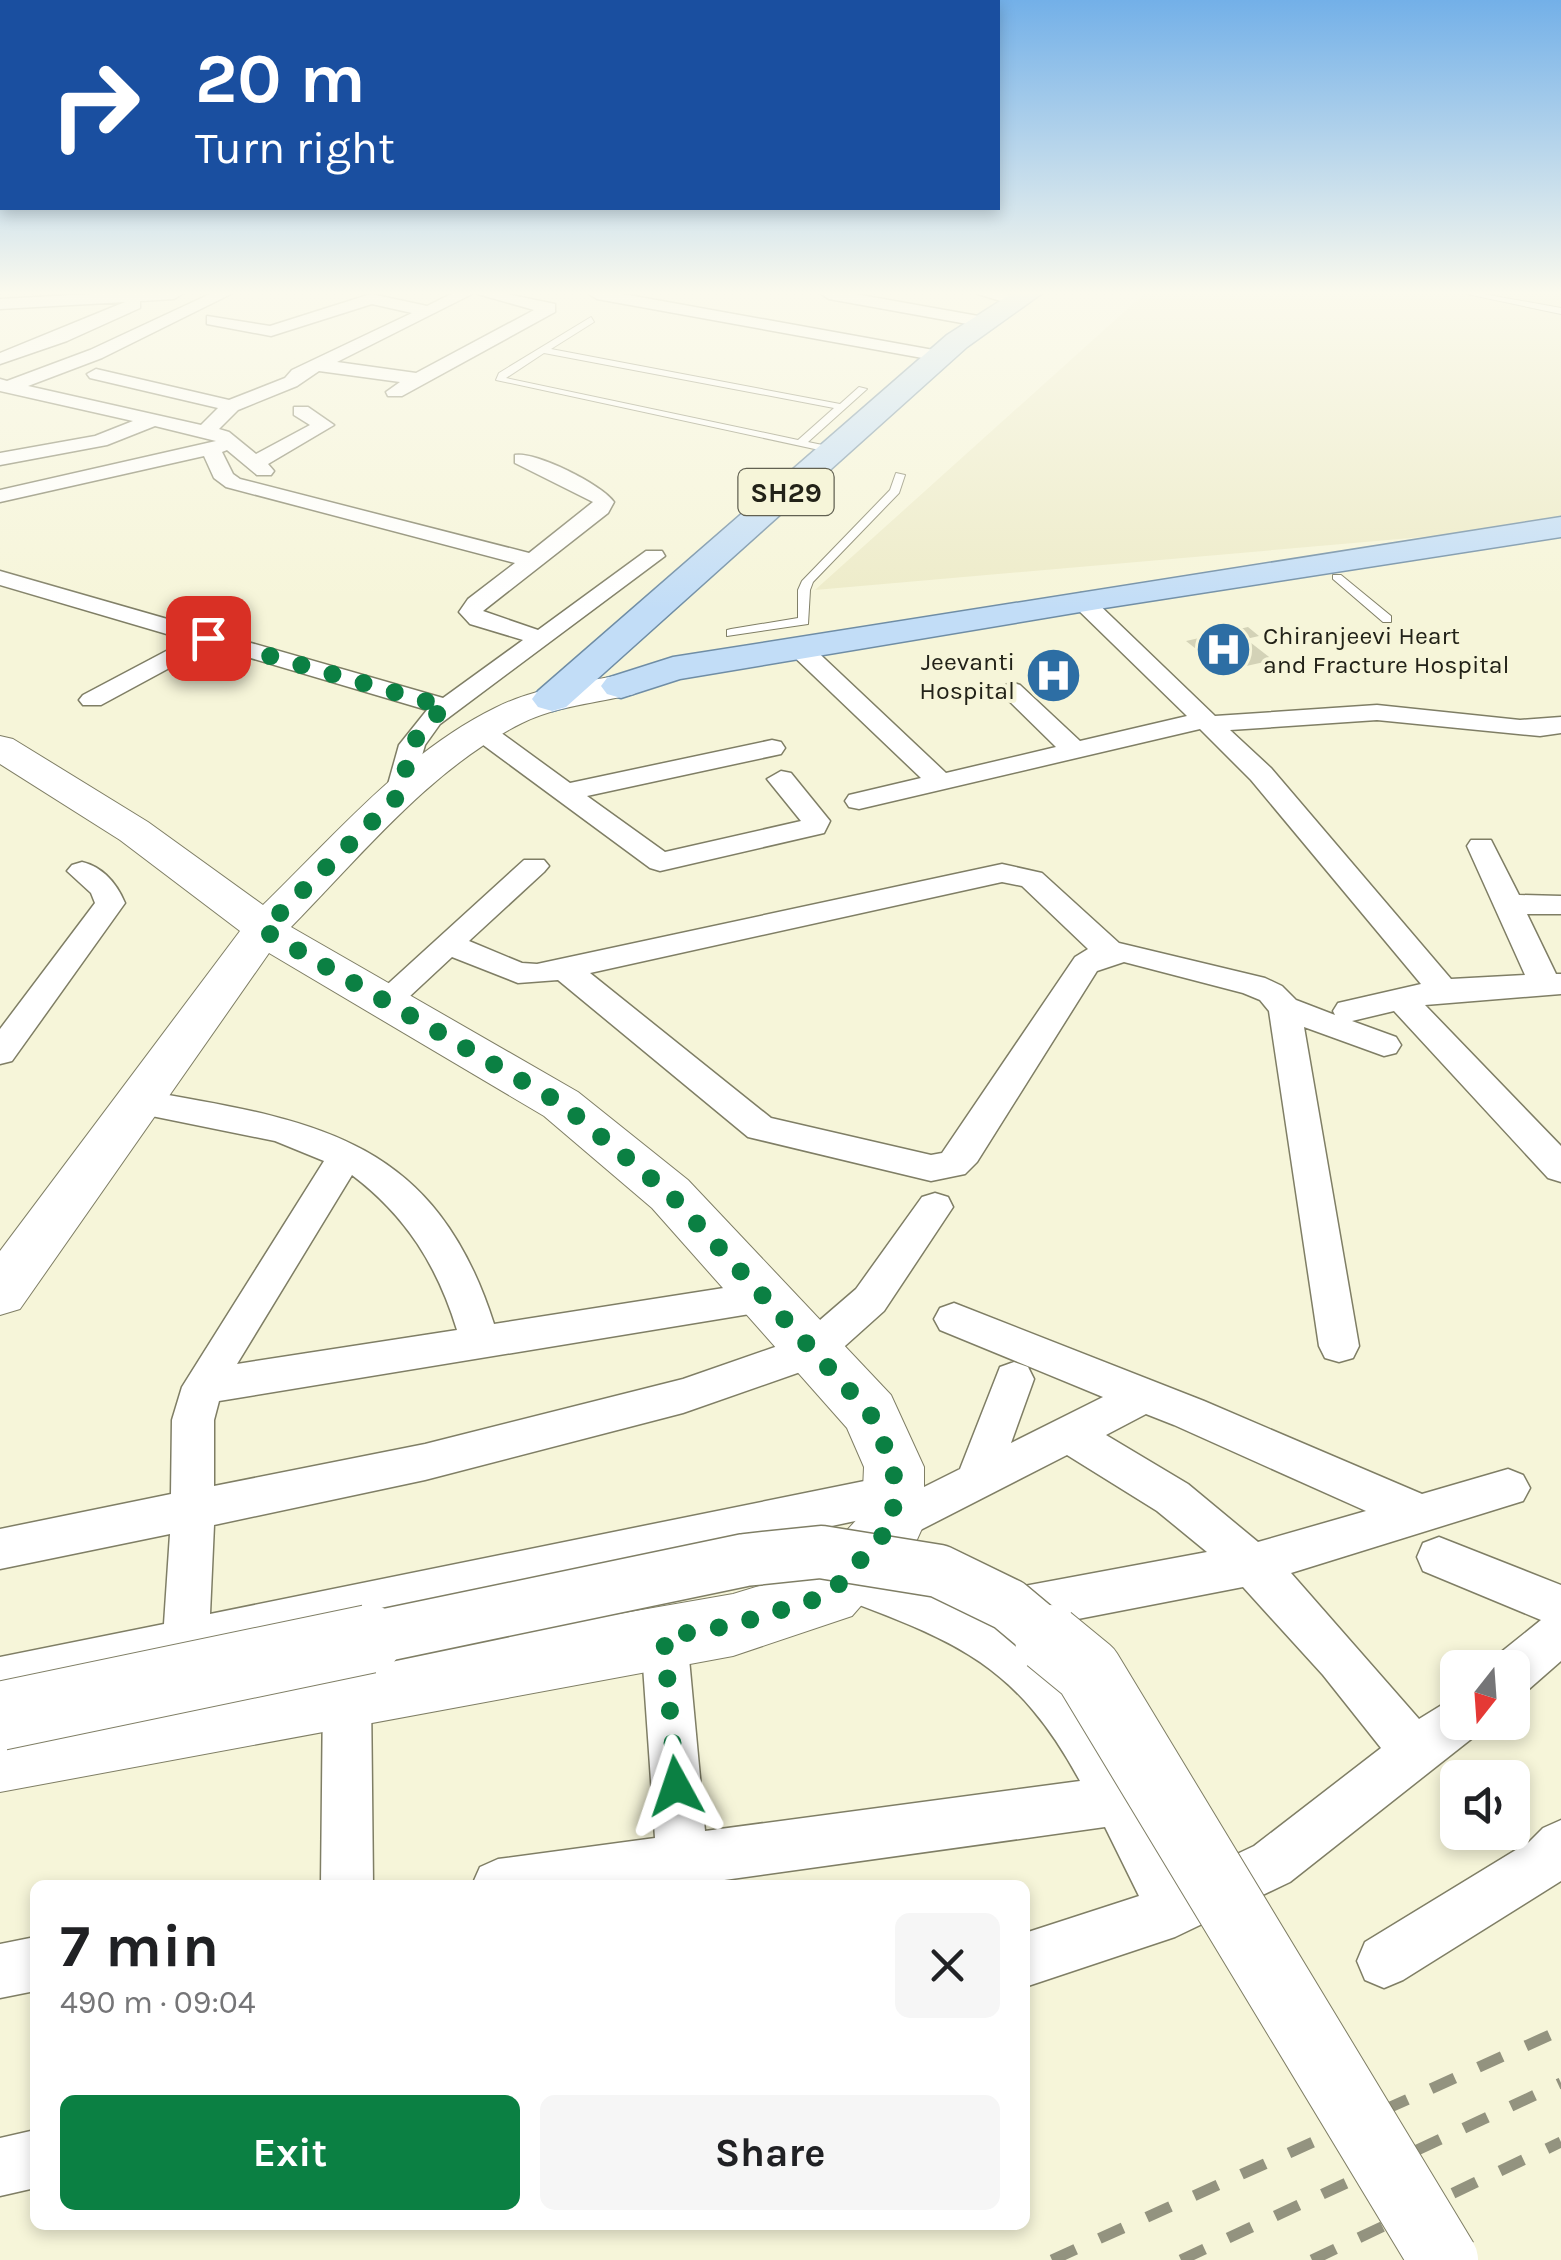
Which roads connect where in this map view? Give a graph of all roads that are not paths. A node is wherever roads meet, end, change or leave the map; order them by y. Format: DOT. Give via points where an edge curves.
graph roads {
  1 [pos="60,399"];
  2 [pos="203,399"];
  3 [pos="247,399"];
  4 [pos="592,399"];
  5 [pos="803,399"];
  6 [pos="851,399"];
  7 [pos="890,399"];
  8 [pos="231,406"];
  9 [pos="843,407"];
  10 [pos="301,411"];
  11 [pos="154,420"];
  12 [pos="799,444"];
  13 [pos="216,448"];
  14 [pos="832,450"];
  15 [pos="522,459"];
  16 [pos="0,460"];
  17 [pos="900,475"];
  18 [pos="0,496"];
  19 [pos="0,516"];
  20 [pos="1561,527"];
  21 [pos="1561,538"];
  22 [pos="654,556"];
  23 [pos="533,561"];
  24 [pos="1337,577"];
  25 [pos="0,578"];
  26 [pos="1090,609"];
  27 [pos="1387,619"];
  28 [pos="635,626"];
  29 [pos="731,633"];
  30 [pos="208,638"];
  31 [pos="540,638"];
  32 [pos="798,646"];
  33 [pos="673,668"];
  34 [pos="621,686"];
  35 [pos="1010,690"];
  36 [pos="552,699"];
  37 [pos="92,700"];
  38 [pos="463,719"];
  39 [pos="1207,722"];
  40 [pos="1561,725"];
  41 [pos="0,747"];
  42 [pos="772,748"];
  43 [pos="1074,750"];
  44 [pos="781,779"];
  45 [pos="940,782"];
  46 [pos="566,792"];
  47 [pos="859,801"];
  48 [pos="1481,846"];
  49 [pos="534,866"];
  50 [pos="82,871"];
  51 [pos="1509,904"];
  52 [pos="1561,904"];
  53 [pos="263,930"];
  54 [pos="450,946"];
  55 [pos="1111,952"];
  56 [pos="564,968"];
  57 [pos="1553,984"];
  58 [pos="1442,990"];
  59 [pos="1400,998"];
  60 [pos="384,1002"];
  61 [pos="1285,1008"];
  62 [pos="1350,1010"];
  63 [pos="1384,1044"];
  64 [pos="0,1053"];
  65 [pos="138,1102"];
  66 [pos="348,1154"];
  67 [pos="1561,1169"];
  68 [pos="934,1206"];
  69 [pos="0,1293"];
  70 [pos="762,1297"];
  71 [pos="954,1319"];
  72 [pos="480,1341"];
  73 [pos="1340,1346"];
  74 [pos="812,1351"];
  75 [pos="1014,1379"];
  76 [pos="202,1387"];
  77 [pos="1145,1395"];
  78 [pos="1068,1435"];
  79 [pos="976,1482"];
  80 [pos="1508,1488"];
  81 [pos="893,1509"];
  82 [pos="193,1510"];
  83 [pos="1423,1515"];
  84 [pos="0,1549"];
  85 [pos="1439,1558"];
  86 [pos="1254,1564"];
  87 [pos="844,1578"];
  88 [pos="1561,1606"];
  89 [pos="951,1622"];
  90 [pos="1561,1632"];
  91 [pos="664,1637"];
  92 [pos="186,1641"];
  93 [pos="1530,1658"];
  94 [pos="0,1680"];
  95 [pos="347,1693"];
  96 [pos="0,1716"];
  97 [pos="1440,1734"];
  98 [pos="1416,1753"];
  99 [pos="0,1757"];
  100 [pos="1116,1801"];
  101 [pos="1561,1846"];
  102 [pos="683,1872"];
  103 [pos="346,1880"];
  104 [pos="569,1880"];
  105 [pos="1174,1911"];
  106 [pos="1030,1958"];
  107 [pos="1384,1961"];
  108 [pos="30,1965"];
  109 [pos="0,1970"];
  110 [pos="30,2160"];
  111 [pos="0,2167"];
  112 [pos="1444,2260"];
  1 -- 11 [label="street"];
  2 -- 8 [label="street"];
  3 -- 8 [label="street"];
  4 -- 12 [label="lane"];
  5 -- 9 [label="lane"];
  6 -- 9 [label="lane"];
  7 -- 14 [label="main road, SH29"];
  8 -- 13 [label="street"];
  9 -- 12 [label="lane"];
  10 -- 13 [label="street" via="324,425 259,467"];
  11 -- 13 [label="street"];
  11 -- 16 [label="street" via="100,441"];
  12 -- 14 [label="lane"];
  13 -- 18 [label="street"];
  13 -- 19 [label="street"];
  13 -- 23 [label="street" via="224,478 233,483"];
  14 -- 28 [label="main road, SH29"];
  15 -- 23 [label="street" via="604,502"];
  17 -- 32 [label="lane" via="895,491 808,581"];
  20 -- 26 [label="main road"];
  21 -- 24 [label="main road"];
  22 -- 31 [label="street"];
  23 -- 31 [label="street" via="471,612"];
  24 -- 26 [label="main road"];
  24 -- 27 [label="lane"];
  25 -- 30 [label="street"];
  26 -- 32 [label="main road"];
  26 -- 39 [label="street"];
  28 -- 33 [label="main road" via="642,648"];
  28 -- 36 [label="main road, SH29"];
  29 -- 32 [label="lane"];
  30 -- 37 [label="street"];
  30 -- 38 [label="street"];
  31 -- 38 [label="street"];
  32 -- 33 [label="main road"];
  32 -- 34 [label="main road" via="683,682"];
  32 -- 45 [label="street"];
  33 -- 34 [label="main road"];
  34 -- 36 [label="main road"];
  35 -- 43 [label="street"];
  36 -- 38 [label="main road"];
  38 -- 46 [label="street"];
  38 -- 53 [label="main road" via="456,745"];
  39 -- 40 [label="street" via="1379,712 1508,730"];
  39 -- 43 [label="street"];
  39 -- 58 [label="street" via="1261,774"];
  41 -- 53 [label="main road" via="134,831"];
  42 -- 46 [label="street"];
  43 -- 45 [label="street"];
  44 -- 46 [label="street" via="816,821 814,827 669,862 651,858"];
  45 -- 47 [label="street"];
  48 -- 51 [label="street"];
  49 -- 54 [label="street"];
  50 -- 64 [label="street" via="110,903"];
  51 -- 52 [label="street"];
  51 -- 57 [label="street"];
  53 -- 60 [label="main road"];
  53 -- 65 [label="main road"];
  54 -- 56 [label="street" via="518,974"];
  54 -- 60 [label="street"];
  55 -- 56 [label="street" via="1032,879 1002,873"];
  55 -- 56 [label="street" via="1086,964 964,1152 952,1165 931,1168 760,1128"];
  55 -- 61 [label="street" via="1254,985"];
  57 -- 58 [label="street"];
  58 -- 59 [label="street"];
  59 -- 62 [label="street"];
  59 -- 67 [label="street"];
  60 -- 70 [label="main road" via="562,1104 670,1194"];
  61 -- 63 [label="street"];
  61 -- 73 [label="street"];
  65 -- 66 [label="street" via="315,1139"];
  65 -- 69 [label="main road"];
  66 -- 72 [label="street" via="404,1194 434,1231"];
  66 -- 76 [label="street"];
  68 -- 74 [label="street" via="870,1300"];
  70 -- 72 [label="street"];
  70 -- 74 [label="main road"];
  71 -- 77 [label="street"];
  72 -- 76 [label="street"];
  74 -- 81 [label="main road" via="870,1413 894,1467"];
  74 -- 82 [label="street" via="683,1396 425,1462"];
  75 -- 79 [label="street"];
  76 -- 82 [label="street" via="192,1420"];
  77 -- 78 [label="street"];
  77 -- 83 [label="street"];
  78 -- 79 [label="street"];
  78 -- 86 [label="street" via="1178,1499"];
  79 -- 81 [label="street"];
  80 -- 83 [label="street"];
  81 -- 87 [label="main road"];
  81 -- 92 [label="street"];
  82 -- 84 [label="street"];
  82 -- 92 [label="street"];
  83 -- 86 [label="street"];
  85 -- 88 [label="street"];
  86 -- 89 [label="street"];
  86 -- 98 [label="street" via="1325,1639"];
  87 -- 89 [label="street"];
  87 -- 91 [label="main road" via="829,1595 733,1625"];
  89 -- 100 [label="street" via="1034,1674 1080,1734"];
  90 -- 93 [label="street"];
  91 -- 95 [label="main road"];
  91 -- 102 [label="street"];
  92 -- 94 [label="street"];
  95 -- 99 [label="main road"];
  95 -- 103 [label="street"];
  96 -- 112 [label="street, bridge" via="745,1560 821,1552 939,1572 1010,1604 1088,1671"];
  97 -- 98 [label="street"];
  98 -- 105 [label="street" via="1272,1864"];
  100 -- 102 [label="street"];
  100 -- 105 [label="street"];
  101 -- 107 [label="street"];
  102 -- 104 [label="street"];
  105 -- 106 [label="street"];
  108 -- 109 [label="street"];
  110 -- 111 [label="street"];
}
